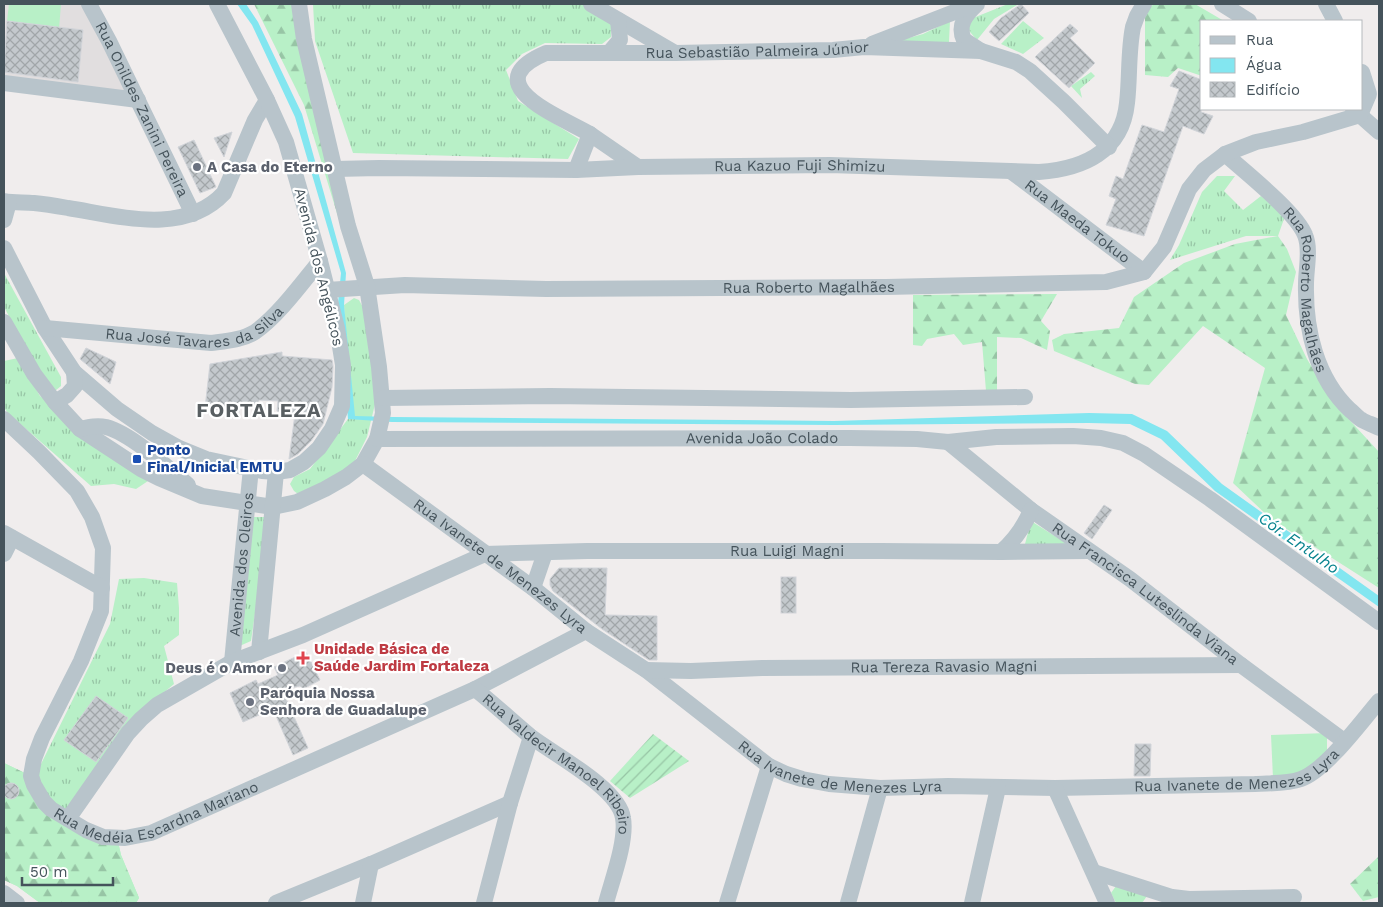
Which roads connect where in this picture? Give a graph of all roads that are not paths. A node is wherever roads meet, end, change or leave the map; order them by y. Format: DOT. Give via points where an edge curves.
graph roads {
  1 [pos="89,4"];
  2 [pos="216,4"];
  3 [pos="299,4"];
  4 [pos="591,4"];
  5 [pos="976,4"];
  6 [pos="1144,4"];
  7 [pos="1222,4"];
  8 [pos="1326,4"];
  9 [pos="618,20"];
  10 [pos="1247,20"];
  11 [pos="1334,20"];
  12 [pos="864,47"];
  13 [pos="981,51"];
  14 [pos="609,53"];
  15 [pos="675,53"];
  16 [pos="1363,75"];
  17 [pos="4,83"];
  18 [pos="138,100"];
  19 [pos="268,100"];
  20 [pos="1363,103"];
  21 [pos="1357,112"];
  22 [pos="280,128"];
  23 [pos="1379,132"];
  24 [pos="250,134"];
  25 [pos="590,134"];
  26 [pos="1108,147"];
  27 [pos="1225,154"];
  28 [pos="638,167"];
  29 [pos="335,170"];
  30 [pos="576,170"];
  31 [pos="1012,172"];
  32 [pos="6,202"];
  33 [pos="192,214"];
  34 [pos="4,220"];
  35 [pos="4,248"];
  36 [pos="320,261"];
  37 [pos="1144,272"];
  38 [pos="367,286"];
  39 [pos="327,290"];
  40 [pos="4,322"];
  41 [pos="45,328"];
  42 [pos="74,372"];
  43 [pos="1025,397"];
  44 [pos="382,398"];
  45 [pos="55,402"];
  46 [pos="4,419"];
  47 [pos="1379,428"];
  48 [pos="377,439"];
  49 [pos="948,442"];
  50 [pos="363,464"];
  51 [pos="251,468"];
  52 [pos="276,472"];
  53 [pos="248,504"];
  54 [pos="273,507"];
  55 [pos="1030,510"];
  56 [pos="8,535"];
  57 [pos="1088,550"];
  58 [pos="1001,552"];
  59 [pos="545,553"];
  60 [pos="4,554"];
  61 [pos="485,554"];
  62 [pos="102,588"];
  63 [pos="533,588"];
  64 [pos="1379,622"];
  65 [pos="586,631"];
  66 [pos="259,652"];
  67 [pos="232,662"];
  68 [pos="1241,665"];
  69 [pos="646,670"];
  70 [pos="476,689"];
  71 [pos="1379,701"];
  72 [pos="532,737"];
  73 [pos="1344,741"];
  74 [pos="768,766"];
  75 [pos="880,788"];
  76 [pos="998,788"];
  77 [pos="1055,788"];
  78 [pos="510,803"];
  79 [pos="68,819"];
  80 [pos="370,864"];
  81 [pos="1094,872"];
  82 [pos="4,892"];
  83 [pos="1294,896"];
  84 [pos="17,903"];
  85 [pos="276,903"];
  86 [pos="363,903"];
  87 [pos="484,903"];
  88 [pos="606,903"];
  89 [pos="727,903"];
  90 [pos="848,903"];
  91 [pos="972,903"];
  92 [pos="1107,903"];
  1 -- 18 [label="street, Rua Onildes Zanini Pereira"];
  2 -- 19 [label="street, Avenida dos Angélicos"];
  3 -- 29 [label="street" via="304,39"];
  4 -- 9 [label="street"];
  5 -- 12 [label="street"];
  5 -- 13 [label="street" via="965,18 961,34 964,40"];
  6 -- 26 [label="street, Rua Kazuo Fuji Shimizu" via="1136,16 1131,35 1124,119"];
  7 -- 10 [label="street"];
  8 -- 11 [label="street"];
  9 -- 14 [label="street" via="620,40"];
  9 -- 15 [label="street"];
  12 -- 13 [label="street, Rua Sebastião Palmeira Júnior"];
  12 -- 15 [label="street, Rua Sebastião Palmeira Júnior"];
  13 -- 26 [label="street, Rua Sebastião Palmeira Júnior" via="1016,62 1030,71"];
  14 -- 15 [label="street, Rua Sebastião Palmeira Júnior"];
  14 -- 25 [label="street, Rua Sebastião Palmeira Júnior" via="546,53 529,60 518,76 526,96 535,104"];
  16 -- 20 [label="street" via="1369,94"];
  17 -- 18 [label="street"];
  18 -- 33 [label="street, Rua Onildes Zanini Pereira"];
  19 -- 22 [label="street, Avenida dos Angélicos"];
  19 -- 24 [label="street"];
  21 -- 23 [label="street"];
  21 -- 27 [label="street" via="1303,132 1256,142"];
  22 -- 24 [label="street" via="268,125"];
  22 -- 36 [label="street, Avenida dos Angélicos"];
  24 -- 33 [label="street" via="224,192 216,202"];
  25 -- 28 [label="street"];
  25 -- 30 [label="street"];
  26 -- 31 [label="street, Rua Kazuo Fuji Shimizu" via="1072,168"];
  27 -- 37 [label="street" via="1204,170 1189,189 1164,247"];
  27 -- 47 [label="street, Rua Roberto Magalhães" via="1296,219 1306,235 1307,317 1321,368 1342,403 1361,420"];
  28 -- 30 [label="street, Rua Kazuo Fuji Shimizu"];
  28 -- 31 [label="street, Rua Kazuo Fuji Shimizu" via="830,165"];
  29 -- 30 [label="street, Rua Kazuo Fuji Shimizu"];
  29 -- 38 [label="street"];
  31 -- 37 [label="street, Rua Maeda Tokuo"];
  32 -- 33 [label="street" via="36,203 147,220"];
  32 -- 34 [label="street"];
  35 -- 41 [label="street, Avenida dos Angélicos"];
  36 -- 39 [label="street, Avenida dos Angélicos"];
  36 -- 41 [label="street, Rua José Tavares da Silva" via="271,318 255,332 230,341 211,343"];
  37 -- 38 [label="street, Rua Roberto Magalhães" via="1106,282 886,287"];
  38 -- 39 [label="street, Rua Roberto Magalhães"];
  38 -- 44 [label="street"];
  39 -- 52 [label="street, Avenida dos Angélicos" via="343,365 342,406 319,448 290,470"];
  40 -- 45 [label="street" via="34,374"];
  41 -- 42 [label="street, Avenida dos Angélicos"];
  42 -- 45 [label="street" via="75,386"];
  42 -- 51 [label="street, Avenida dos Angélicos" via="116,409 179,448 206,459"];
  43 -- 44 [label="street" via="851,400 550,396"];
  44 -- 48 [label="street" via="383,414"];
  45 -- 53 [label="street" via="80,429 159,478 202,496"];
  46 -- 62 [label="street, Rua Medéia Escardna Mariano" via="77,491 92,517 103,548"];
  48 -- 49 [label="street, Avenida João Colado" via="850,438"];
  48 -- 50 [label="street"];
  49 -- 55 [label="street, Rua Francisca Luteslinda Viana"];
  49 -- 64 [label="street, Avenida João Colado" via="996,437 1073,436 1123,444 1144,454 1210,499"];
  50 -- 54 [label="street" via="325,490 297,502"];
  50 -- 61 [label="street, Rua Ivanete de Menezes Lyra"];
  51 -- 52 [label="street, Avenida dos Angélicos"];
  51 -- 53 [label="street, Avenida dos Oleiros"];
  52 -- 54 [label="street, Avenida dos Oleiros"];
  53 -- 54 [label="street"];
  53 -- 67 [label="street, Avenida dos Oleiros"];
  54 -- 66 [label="street, Avenida dos Oleiros"];
  55 -- 57 [label="street, Rua Francisca Luteslinda Viana"];
  55 -- 58 [label="street" via="1017,537"];
  56 -- 60 [label="street"];
  56 -- 62 [label="street"];
  57 -- 58 [label="street, Rua Luigi Magni"];
  57 -- 68 [label="street, Rua Francisca Luteslinda Viana"];
  58 -- 59 [label="street, Rua Luigi Magni"];
  59 -- 61 [label="street, Rua Luigi Magni"];
  59 -- 63 [label="street"];
  61 -- 63 [label="street, Rua Ivanete de Menezes Lyra"];
  61 -- 66 [label="street"];
  62 -- 79 [label="street, Rua Medéia Escardna Mariano" via="101,611 81,661 42,738 31,776 38,793 52,809"];
  63 -- 65 [label="street, Rua Ivanete de Menezes Lyra"];
  65 -- 69 [label="street, Rua Ivanete de Menezes Lyra"];
  65 -- 70 [label="street, Rua Medéia Escardna Mariano"];
  66 -- 67 [label="street"];
  67 -- 79 [label="street" via="157,705 140,719"];
  68 -- 69 [label="street, Rua Tereza Ravasio Magni"];
  68 -- 73 [label="street, Rua Francisca Luteslinda Viana"];
  69 -- 74 [label="street, Rua Ivanete de Menezes Lyra"];
  70 -- 72 [label="street, Rua Valdecir Manoel Ribeiro"];
  70 -- 79 [label="street, Rua Medéia Escardna Mariano" via="151,833 125,838 103,837"];
  71 -- 73 [label="street, Rua Ivanete de Menezes Lyra"];
  72 -- 78 [label="street"];
  72 -- 88 [label="street, Rua Valdecir Manoel Ribeiro" via="595,781 612,796 623,817 622,842"];
  73 -- 77 [label="street, Rua Ivanete de Menezes Lyra" via="1325,763 1299,780 1255,784"];
  74 -- 75 [label="street, Rua Ivanete de Menezes Lyra" via="802,779"];
  74 -- 89 [label="street"];
  75 -- 76 [label="street, Rua Ivanete de Menezes Lyra"];
  75 -- 90 [label="street"];
  76 -- 77 [label="street, Rua Ivanete de Menezes Lyra"];
  76 -- 91 [label="street"];
  77 -- 81 [label="street"];
  78 -- 80 [label="street"];
  78 -- 87 [label="street"];
  80 -- 85 [label="street"];
  80 -- 86 [label="street"];
  81 -- 83 [label="street" via="1180,898"];
  81 -- 92 [label="street"];
  82 -- 84 [label="street"];
}
